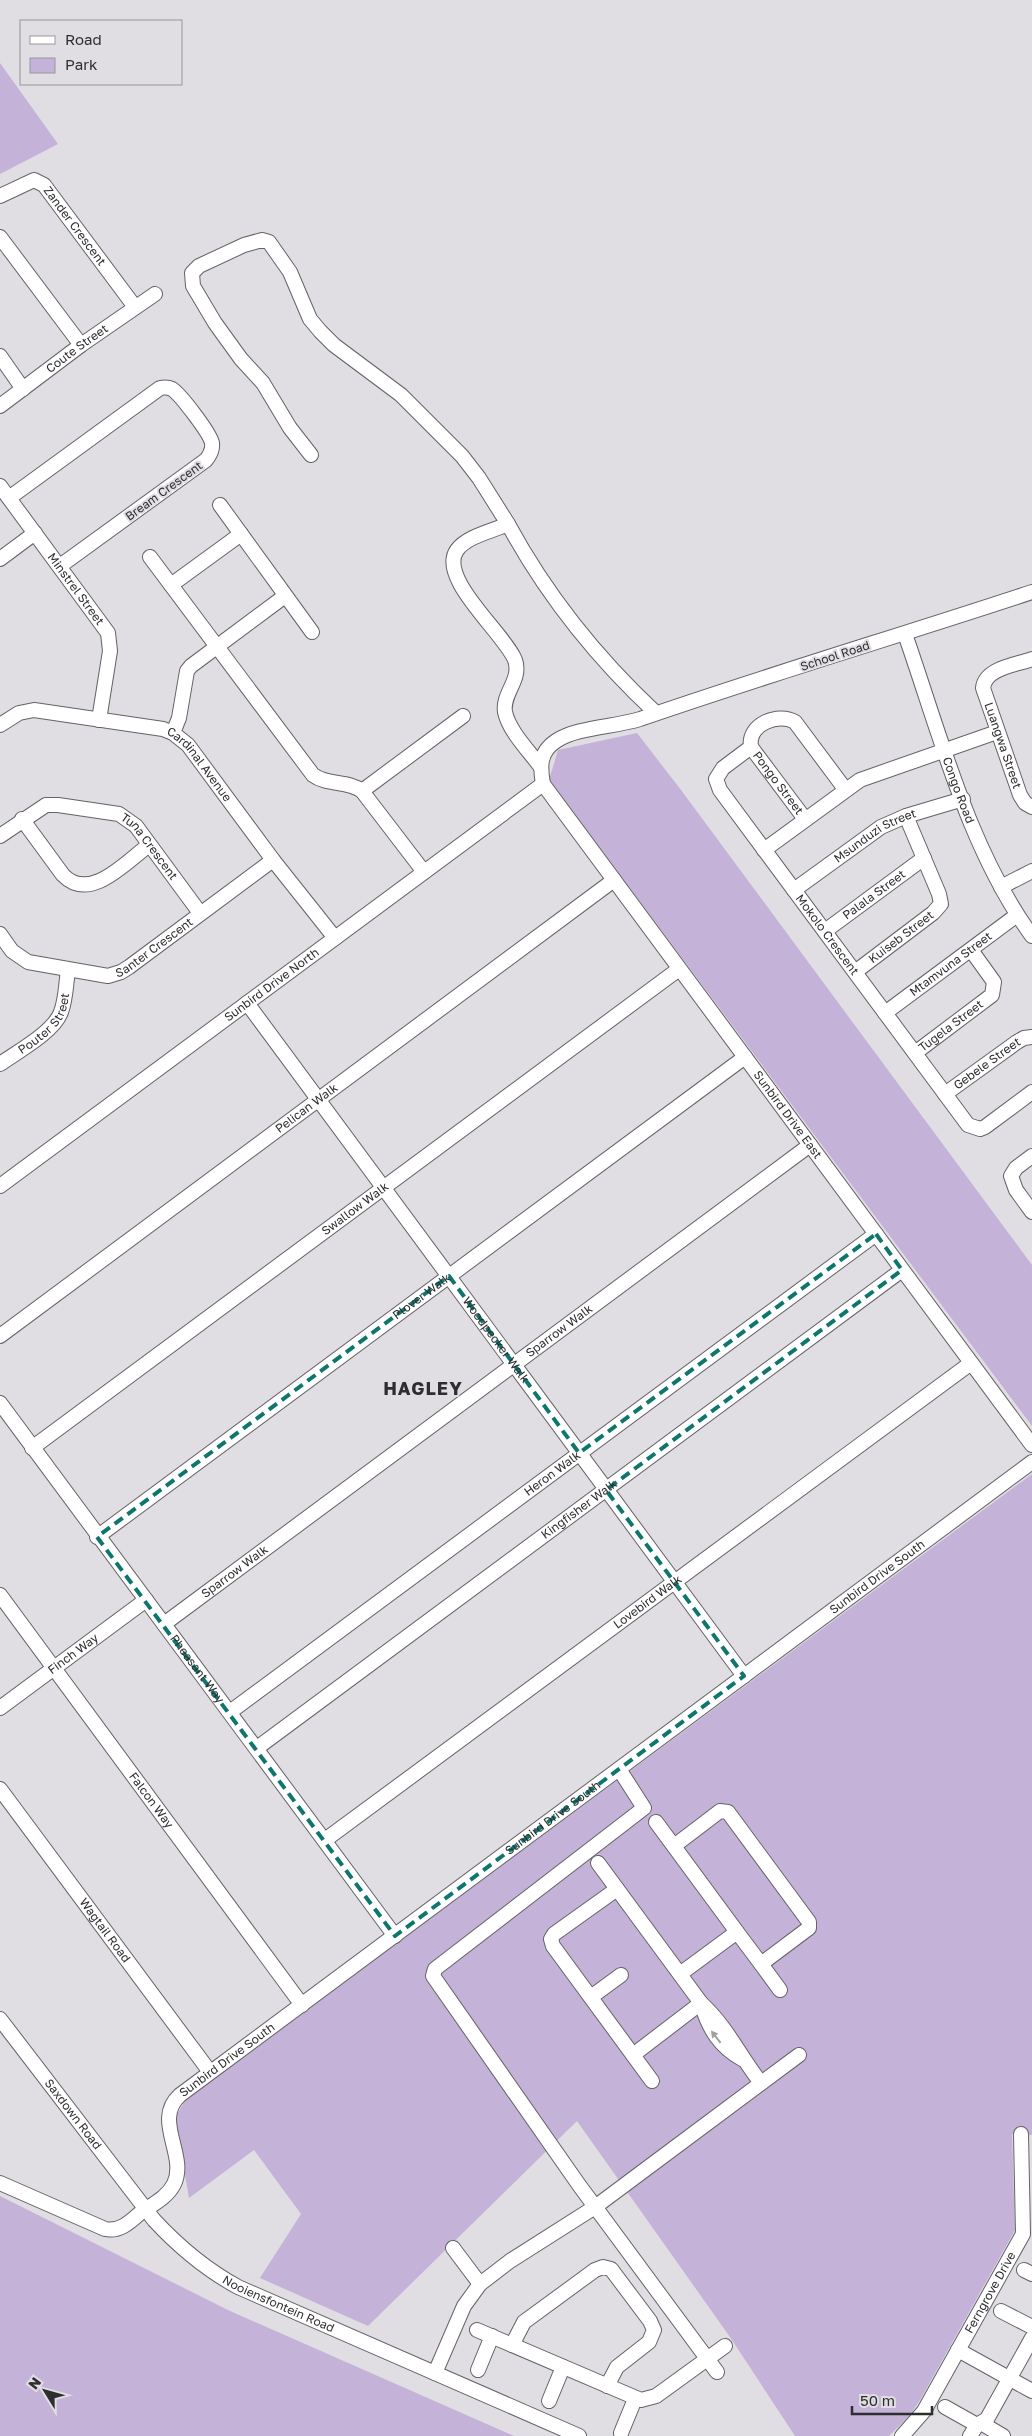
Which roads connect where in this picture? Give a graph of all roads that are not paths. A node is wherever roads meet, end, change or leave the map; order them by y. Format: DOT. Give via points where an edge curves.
graph roads {
  1 [pos="0,196"];
  2 [pos="0,237"];
  3 [pos="155,294"];
  4 [pos="135,307"];
  5 [pos="81,345"];
  6 [pos="0,356"];
  7 [pos="24,389"];
  8 [pos="0,406"];
  9 [pos="311,454"];
  10 [pos="0,486"];
  11 [pos="9,498"];
  12 [pos="220,505"];
  13 [pos="508,524"];
  14 [pos="35,533"];
  15 [pos="241,534"];
  16 [pos="150,557"];
  17 [pos="0,559"];
  18 [pos="60,566"];
  19 [pos="171,585"];
  20 [pos="1032,592"];
  21 [pos="285,596"];
  22 [pos="312,632"];
  23 [pos="905,634"];
  24 [pos="217,646"];
  25 [pos="1032,659"];
  26 [pos="656,713"];
  27 [pos="463,716"];
  28 [pos="99,720"];
  29 [pos="0,725"];
  30 [pos="997,732"];
  31 [pos="173,733"];
  32 [pos="751,746"];
  33 [pos="945,750"];
  34 [pos="540,766"];
  35 [pos="543,784"];
  36 [pos="845,789"];
  37 [pos="362,791"];
  38 [pos="962,799"];
  39 [pos="1032,806"];
  40 [pos="906,816"];
  41 [pos="22,819"];
  42 [pos="805,819"];
  43 [pos="0,836"];
  44 [pos="149,845"];
  45 [pos="764,850"];
  46 [pos="924,858"];
  47 [pos="273,860"];
  48 [pos="1032,871"];
  49 [pos="424,872"];
  50 [pos="614,880"];
  51 [pos="1001,887"];
  52 [pos="794,890"];
  53 [pos="200,913"];
  54 [pos="1017,915"];
  55 [pos="825,931"];
  56 [pos="0,934"];
  57 [pos="1032,936"];
  58 [pos="335,938"];
  59 [pos="971,950"];
  60 [pos="680,968"];
  61 [pos="68,970"];
  62 [pos="855,972"];
  63 [pos="247,1003"];
  64 [pos="885,1013"];
  65 [pos="1032,1037"];
  66 [pos="915,1053"];
  67 [pos="745,1057"];
  68 [pos="0,1064"];
  69 [pos="1032,1092"];
  70 [pos="945,1094"];
  71 [pos="318,1101"];
  72 [pos="810,1145"];
  73 [pos="1032,1156"];
  74 [pos="0,1186"];
  75 [pos="383,1188"];
  76 [pos="1032,1212"];
  77 [pos="876,1234"];
  78 [pos="902,1270"];
  79 [pos="448,1276"];
  80 [pos="0,1336"];
  81 [pos="971,1363"];
  82 [pos="514,1365"];
  83 [pos="0,1404"];
  84 [pos="1032,1446"];
  85 [pos="32,1448"];
  86 [pos="579,1453"];
  87 [pos="1032,1462"];
  88 [pos="606,1490"];
  89 [pos="97,1537"];
  90 [pos="676,1583"];
  91 [pos="0,1595"];
  92 [pos="146,1600"];
  93 [pos="164,1624"];
  94 [pos="54,1668"];
  95 [pos="744,1676"];
  96 [pos="0,1708"];
  97 [pos="230,1712"];
  98 [pos="257,1748"];
  99 [pos="619,1769"];
  100 [pos="0,1790"];
  101 [pos="656,1822"];
  102 [pos="325,1840"];
  103 [pos="674,1846"];
  104 [pos="598,1864"];
  105 [pos="617,1890"];
  106 [pos="737,1932"];
  107 [pos="395,1936"];
  108 [pos="761,1964"];
  109 [pos="680,1974"];
  110 [pos="622,1975"];
  111 [pos="780,1990"];
  112 [pos="591,1997"];
  113 [pos="701,2003"];
  114 [pos="302,2005"];
  115 [pos="0,2019"];
  116 [pos="633,2055"];
  117 [pos="799,2055"];
  118 [pos="210,2072"];
  119 [pos="652,2081"];
  120 [pos="761,2083"];
  121 [pos="1021,2134"];
  122 [pos="1027,2153"];
  123 [pos="0,2183"];
  124 [pos="595,2207"];
  125 [pos="145,2209"];
  126 [pos="453,2248"];
  127 [pos="480,2284"];
  128 [pos="1002,2311"];
  129 [pos="1032,2327"];
  130 [pos="477,2330"];
  131 [pos="492,2336"];
  132 [pos="1032,2338"];
  133 [pos="512,2345"];
  134 [pos="725,2346"];
  135 [pos="958,2350"];
  136 [pos="708,2359"];
  137 [pos="563,2367"];
  138 [pos="478,2370"];
  139 [pos="717,2372"];
  140 [pos="435,2373"];
  141 [pos="1009,2378"];
  142 [pos="607,2386"];
  143 [pos="1032,2391"];
  144 [pos="636,2399"];
  145 [pos="550,2401"];
  146 [pos="945,2407"];
  147 [pos="976,2428"];
  148 [pos="621,2433"];
  149 [pos="579,2436"];
  150 [pos="902,2436"];
  151 [pos="1003,2436"];
  1 -- 4 [label="street, Zander Crescent" via="34,180 44,185"];
  2 -- 5 [label="street"];
  3 -- 4 [label="street, Coute Street"];
  4 -- 5 [label="street, Coute Street"];
  5 -- 7 [label="street, Coute Street"];
  6 -- 7 [label="street"];
  7 -- 8 [label="street, Coute Street"];
  9 -- 13 [label="street" via="290,428 263,383 215,323 192,282 192,273 199,266 257,241 269,242 276,249 290,272 310,319 320,332 401,395 462,456 480,478"];
  10 -- 11 [label="street, Minstrel Street"];
  11 -- 14 [label="street, Minstrel Street"];
  11 -- 18 [label="street, Bream Crescent" via="160,388 167,387 175,392 205,430 212,445 206,460"];
  12 -- 15 [label="street"];
  13 -- 26 [label="street" via="551,594 628,686"];
  13 -- 34 [label="street" via="464,544 458,549 453,564 464,590 513,657 517,671 505,711"];
  14 -- 17 [label="street"];
  14 -- 18 [label="street, Minstrel Street"];
  15 -- 19 [label="street"];
  15 -- 21 [label="street"];
  16 -- 19 [label="street"];
  18 -- 28 [label="street, Minstrel Street" via="108,633 110,651"];
  19 -- 24 [label="street"];
  20 -- 23 [label="street, School Road"];
  21 -- 22 [label="street"];
  21 -- 24 [label="street"];
  23 -- 26 [label="street, School Road"];
  23 -- 33 [label="street, Congo Road"];
  24 -- 31 [label="street" via="187,671 179,718"];
  24 -- 37 [label="street" via="313,775 319,780 357,787"];
  25 -- 30 [label="street, Luangwa Street" via="992,672 984,680 983,688"];
  26 -- 34 [label="street, School Road" via="563,737 544,752"];
  27 -- 37 [label="street"];
  28 -- 29 [label="street, Cardinal Avenue" via="34,710 19,713"];
  28 -- 31 [label="street, Cardinal Avenue"];
  30 -- 33 [label="street"];
  30 -- 39 [label="street, Luangwa Street" via="1020,795 1025,803"];
  31 -- 47 [label="street, Cardinal Avenue" via="188,745"];
  32 -- 36 [label="street" via="751,735 758,726 790,719 796,722"];
  32 -- 42 [label="street, Pongo Street"];
  32 -- 45 [label="street, Mokolo Crescent" via="719,772 716,784"];
  33 -- 36 [label="street" via="860,780"];
  33 -- 38 [label="street, Congo Road"];
  34 -- 35 [label="street"];
  35 -- 49 [label="street, Sunbird Drive North"];
  35 -- 50 [label="street, Sunbird Drive East"];
  36 -- 42 [label="street"];
  37 -- 49 [label="street"];
  38 -- 40 [label="street, Msunduzi Street"];
  38 -- 51 [label="street, Congo Road"];
  40 -- 46 [label="street, Kuiseb Street"];
  40 -- 52 [label="street, Msunduzi Street" via="881,827"];
  41 -- 43 [label="street, Tuna Crescent"];
  41 -- 44 [label="street, Tuna Crescent" via="41,807 53,804 112,812 131,821"];
  41 -- 44 [label="street" via="69,882 80,886 102,880"];
  42 -- 45 [label="street"];
  44 -- 53 [label="street, Tuna Crescent"];
  45 -- 52 [label="street, Mokolo Crescent"];
  46 -- 55 [label="street, Palala Street"];
  46 -- 62 [label="street, Kuiseb Street" via="941,904"];
  47 -- 53 [label="street, Santer Crescent"];
  47 -- 58 [label="street, Cardinal Avenue"];
  48 -- 51 [label="street"];
  49 -- 58 [label="street, Sunbird Drive North"];
  50 -- 60 [label="street, Sunbird Drive East"];
  50 -- 71 [label="street, Pelican Walk"];
  51 -- 54 [label="street, Congo Road"];
  52 -- 55 [label="street, Mokolo Crescent"];
  53 -- 61 [label="street, Santer Crescent" via="121,972 108,976"];
  54 -- 57 [label="street, Congo Road"];
  54 -- 59 [label="street, Mtamvuna Street"];
  55 -- 62 [label="street, Mokolo Crescent"];
  56 -- 61 [label="street, Santer Crescent" via="12,951 28,962"];
  58 -- 63 [label="street, Sunbird Drive North"];
  59 -- 64 [label="street, Mtamvuna Street"];
  59 -- 66 [label="street, Tugela Street" via="992,977 995,990"];
  60 -- 67 [label="street, Sunbird Drive East"];
  60 -- 75 [label="street, Swallow Walk"];
  61 -- 68 [label="street, Pouter Street" via="58,1019"];
  62 -- 64 [label="street, Mokolo Crescent"];
  63 -- 71 [label="street, Woodpecker Walk"];
  63 -- 74 [label="street, Sunbird Drive North"];
  64 -- 66 [label="street, Mokolo Crescent"];
  65 -- 70 [label="street, Gebele Street" via="1017,1042"];
  66 -- 70 [label="street, Mokolo Crescent"];
  67 -- 72 [label="street, Sunbird Drive East"];
  67 -- 79 [label="street, Plover Walk"];
  69 -- 70 [label="street, Mokolo Crescent" via="980,1129 968,1125"];
  71 -- 75 [label="street, Woodpecker Walk"];
  71 -- 80 [label="street, Pelican Walk"];
  72 -- 77 [label="street, Sunbird Drive East"];
  72 -- 82 [label="street, Sparrow Walk"];
  73 -- 76 [label="street" via="1011,1176 1016,1190"];
  75 -- 79 [label="street, Woodpecker Walk"];
  75 -- 85 [label="street, Swallow Walk"];
  77 -- 78 [label="street, Sunbird Drive East"];
  77 -- 86 [label="street, Heron Walk"];
  78 -- 81 [label="street, Sunbird Drive East"];
  78 -- 88 [label="street, Kingfisher Walk"];
  79 -- 82 [label="street, Woodpecker Walk"];
  79 -- 89 [label="street, Plover Walk"];
  81 -- 84 [label="street, Sunbird Drive East"];
  81 -- 90 [label="street, Lovebird Walk"];
  82 -- 86 [label="street, Woodpecker Walk"];
  82 -- 93 [label="street, Sparrow Walk"];
  83 -- 85 [label="street, Pheasant Way"];
  85 -- 89 [label="street, Pheasant Way"];
  86 -- 88 [label="street, Woodpecker Walk"];
  86 -- 97 [label="street, Heron Walk"];
  87 -- 95 [label="street, Sunbird Drive South"];
  88 -- 90 [label="street, Woodpecker Walk"];
  88 -- 98 [label="street, Kingfisher Walk"];
  89 -- 92 [label="street, Pheasant Way"];
  90 -- 95 [label="street, Woodpecker Walk"];
  90 -- 102 [label="street, Lovebird Walk"];
  91 -- 94 [label="street, Falcon Way"];
  92 -- 93 [label="street, Pheasant Way"];
  92 -- 94 [label="street, Finch Way"];
  93 -- 97 [label="street, Pheasant Way"];
  94 -- 96 [label="street, Finch Way"];
  94 -- 114 [label="street, Falcon Way"];
  95 -- 99 [label="street, Sunbird Drive South"];
  97 -- 98 [label="street, Pheasant Way"];
  98 -- 102 [label="street, Pheasant Way"];
  99 -- 107 [label="street, Sunbird Drive South"];
  99 -- 124 [label="street" via="644,1808 436,1969 433,1976"];
  100 -- 118 [label="street, Wagtail Road"];
  101 -- 103 [label="street"];
  102 -- 107 [label="street, Pheasant Way"];
  103 -- 106 [label="street"];
  103 -- 108 [label="street" via="724,1810 751,1843 809,1922 809,1928"];
  104 -- 105 [label="street"];
  105 -- 109 [label="street"];
  105 -- 112 [label="street" via="551,1939"];
  106 -- 108 [label="street"];
  106 -- 109 [label="street"];
  107 -- 114 [label="street, Sunbird Drive South"];
  108 -- 111 [label="street"];
  109 -- 113 [label="street"];
  110 -- 112 [label="street"];
  112 -- 116 [label="street"];
  113 -- 116 [label="street"];
  113 -- 120 [label="street" via="719,2020"];
  114 -- 118 [label="street, Sunbird Drive South"];
  115 -- 125 [label="street, Saxdown Road"];
  116 -- 119 [label="street"];
  117 -- 120 [label="street"];
  118 -- 125 [label="street, Sunbird Drive South" via="171,2105 169,2122 176,2177 168,2192"];
  120 -- 124 [label="street"];
  121 -- 122 [label="street, Ferngrove Drive"];
  122 -- 135 [label="street, Ferngrove Drive" via="1023,2234"];
  123 -- 125 [label="street" via="109,2230 120,2228"];
  124 -- 127 [label="street"];
  124 -- 136 [label="street"];
  125 -- 140 [label="street, Nooiensfontein Road" via="169,2237 226,2281"];
  126 -- 127 [label="street"];
  127 -- 140 [label="street" via="464,2306"];
  128 -- 129 [label="street"];
  130 -- 131 [label="street"];
  131 -- 133 [label="street"];
  131 -- 138 [label="street"];
  132 -- 141 [label="street"];
  133 -- 137 [label="street"];
  133 -- 142 [label="street" via="527,2320 596,2270 603,2267 611,2269 654,2330 649,2342 617,2367"];
  134 -- 136 [label="street"];
  135 -- 141 [label="street"];
  135 -- 150 [label="street, Ferngrove Drive" via="919,2419"];
  136 -- 139 [label="street"];
  136 -- 144 [label="street" via="651,2398"];
  137 -- 142 [label="street"];
  137 -- 145 [label="street"];
  140 -- 149 [label="street, Nooiensfontein Road"];
  141 -- 143 [label="street"];
  141 -- 147 [label="street" via="987,2419"];
  142 -- 144 [label="street"];
  144 -- 148 [label="street"];
  146 -- 147 [label="street"];
  147 -- 151 [label="street"];
}
